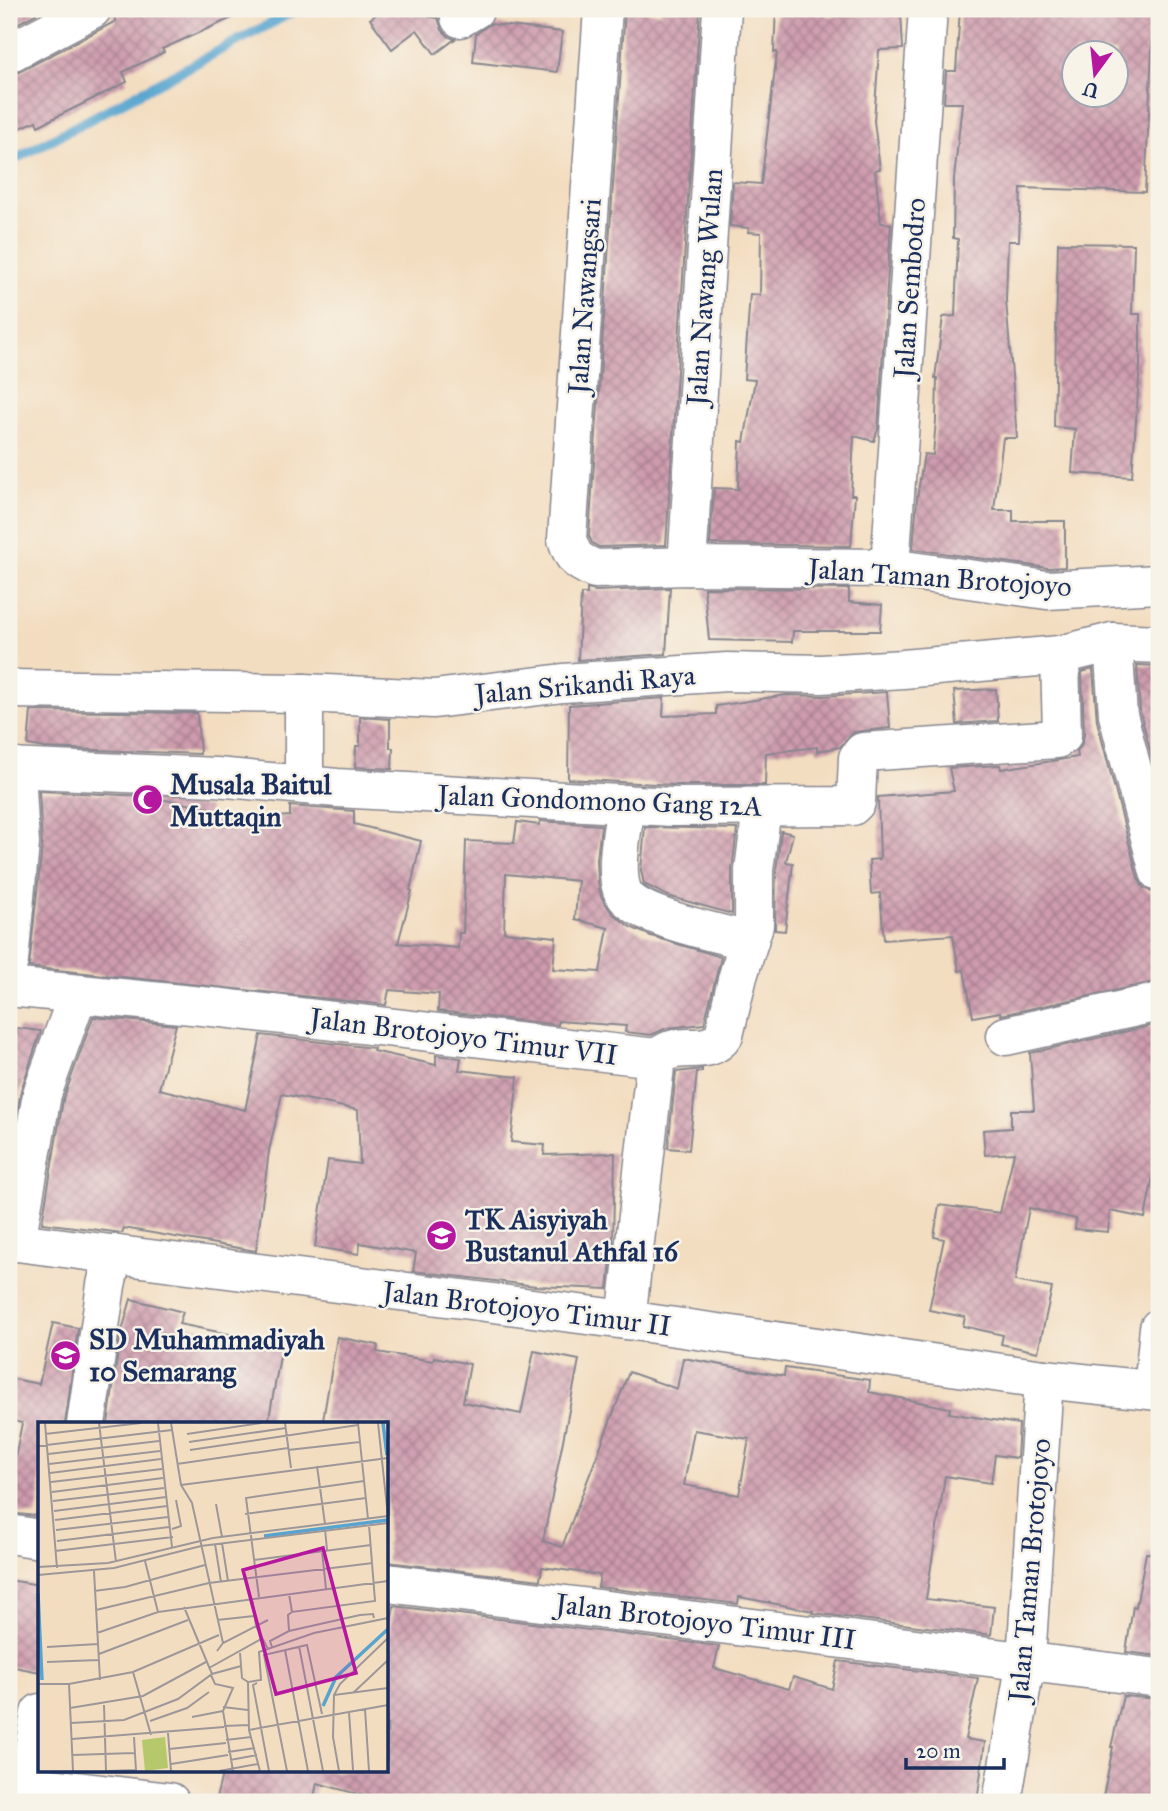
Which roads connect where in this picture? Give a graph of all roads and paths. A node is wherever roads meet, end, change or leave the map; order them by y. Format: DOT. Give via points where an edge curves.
graph roads {
  1 [pos="92,9"];
  2 [pos="603,9"];
  3 [pos="722,9"];
  4 [pos="928,9"];
  5 [pos="9,53"];
  6 [pos="687,566"];
  7 [pos="890,568"];
  8 [pos="595,569"];
  9 [pos="1159,584"];
  10 [pos="1113,642"];
  11 [pos="1159,644"];
  12 [pos="1060,655"];
  13 [pos="9,689"];
  14 [pos="304,693"];
  15 [pos="12,768"];
  16 [pos="304,785"];
  17 [pos="626,804"];
  18 [pos="1151,807"];
  19 [pos="762,808"];
  20 [pos="1159,872"];
  21 [pos="749,941"];
  22 [pos="9,961"];
  23 [pos="9,987"];
  24 [pos="78,994"];
  25 [pos="1159,1002"];
  26 [pos="1006,1036"];
  27 [pos="656,1058"];
  28 [pos="12,1242"];
  29 [pos="113,1254"];
  30 [pos="626,1320"];
  31 [pos="1159,1328"];
  32 [pos="1044,1379"];
  33 [pos="1156,1391"];
  34 [pos="86,1422"];
  35 [pos="9,1534"];
  36 [pos="38,1539"];
  37 [pos="388,1583"];
  38 [pos="1026,1660"];
  39 [pos="1159,1678"];
  40 [pos="38,1719"];
  41 [pos="18,1784"];
  42 [pos="170,1802"];
  43 [pos="1002,1802"];
  1 -- 5 [label="street"];
  2 -- 8 [label="street, Jalan Nawangsari" via="567,539 572,556"];
  3 -- 6 [label="street, Jalan Nawang Wulan"];
  4 -- 7 [label="street, Jalan Sembodro"];
  6 -- 7 [label="street, Jalan Taman Brotojoyo"];
  6 -- 8 [label="street, Jalan Taman Brotojoyo"];
  7 -- 9 [label="street, Jalan Taman Brotojoyo" via="1047,590"];
  10 -- 11 [label="street, Jalan Srikandi Raya"];
  10 -- 12 [label="street, Jalan Srikandi Raya"];
  10 -- 18 [label="street" via="1118,715"];
  12 -- 14 [label="street, Jalan Srikandi Raya" via="821,674 727,672 590,681 434,699"];
  12 -- 19 [label="street, Jalan Gondomono Gang 12A" via="1063,731 1057,739 863,752 858,758 855,805"];
  13 -- 14 [label="street, Jalan Srikandi Raya"];
  14 -- 16 [label="street"];
  15 -- 16 [label="street, Jalan Gondomono Gang 12A"];
  15 -- 22 [label="street" via="20,844"];
  16 -- 17 [label="street, Jalan Gondomono Gang 12A"];
  17 -- 19 [label="street, Jalan Gondomono Gang 12A"];
  17 -- 21 [label="street" via="620,868 626,898 688,926"];
  18 -- 20 [label="street"];
  19 -- 21 [label="street"];
  21 -- 27 [label="street" via="720,1042 672,1050"];
  23 -- 24 [label="street, Jalan Brotojoyo Timur VII"];
  24 -- 27 [label="street, Jalan Brotojoyo Timur VII"];
  24 -- 28 [label="street" via="42,1094"];
  25 -- 26 [label="street"];
  27 -- 30 [label="street, Jalan Brotojoyo Timur VII"];
  28 -- 29 [label="street, Jalan Brotojoyo Timur II"];
  29 -- 30 [label="street, Jalan Brotojoyo Timur II"];
  29 -- 34 [label="street"];
  30 -- 32 [label="street, Jalan Brotojoyo Timur II"];
  31 -- 33 [label="street"];
  32 -- 33 [label="street, Jalan Brotojoyo Timur II"];
  32 -- 38 [label="street, Jalan Taman Brotojoyo"];
  35 -- 36 [label="street"];
  37 -- 38 [label="street, Jalan Brotojoyo Timur III"];
  38 -- 39 [label="street, Jalan Brotojoyo Timur III"];
  38 -- 43 [label="street, Jalan Taman Brotojoyo"];
  40 -- 41 [label="street"];
  41 -- 42 [label="street"];
}
